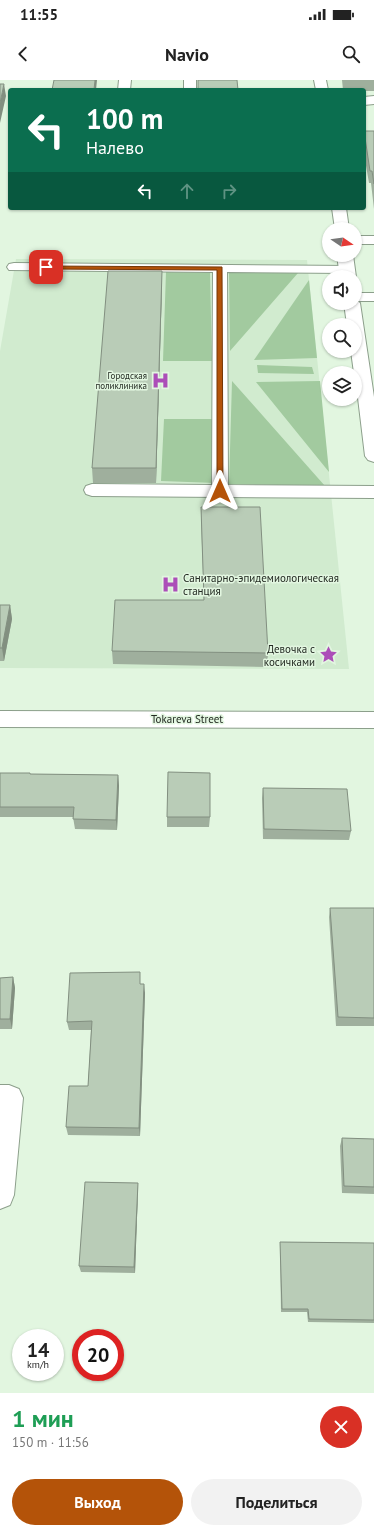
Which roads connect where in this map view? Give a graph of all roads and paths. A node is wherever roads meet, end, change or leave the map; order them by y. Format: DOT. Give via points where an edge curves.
graph roads {
  1 [pos="339,210"];
  2 [pos="341,222"];
  3 [pos="362,240"];
  4 [pos="374,240"];
  5 [pos="14,267"];
  6 [pos="347,267"];
  7 [pos="220,268"];
  8 [pos="362,297"];
  9 [pos="374,297"];
  10 [pos="353,310"];
  11 [pos="374,456"];
  12 [pos="92,490"];
  13 [pos="220,491"];
  14 [pos="374,492"];
  15 [pos="0,719"];
  16 [pos="374,720"];
  17 [pos="0,1098"];
  18 [pos="0,1195"];
  1 -- 2 [label="street"];
  3 -- 4 [label="street"];
  5 -- 7 [label="lane"];
  6 -- 7 [label="lane"];
  7 -- 13 [label="lane"];
  8 -- 9 [label="lane"];
  10 -- 11 [label="street"];
  12 -- 13 [label="lane"];
  13 -- 14 [label="lane"];
  15 -- 16 [label="street, Tokareva Street"];
  17 -- 18 [label="street" via="9,1098"];
}
